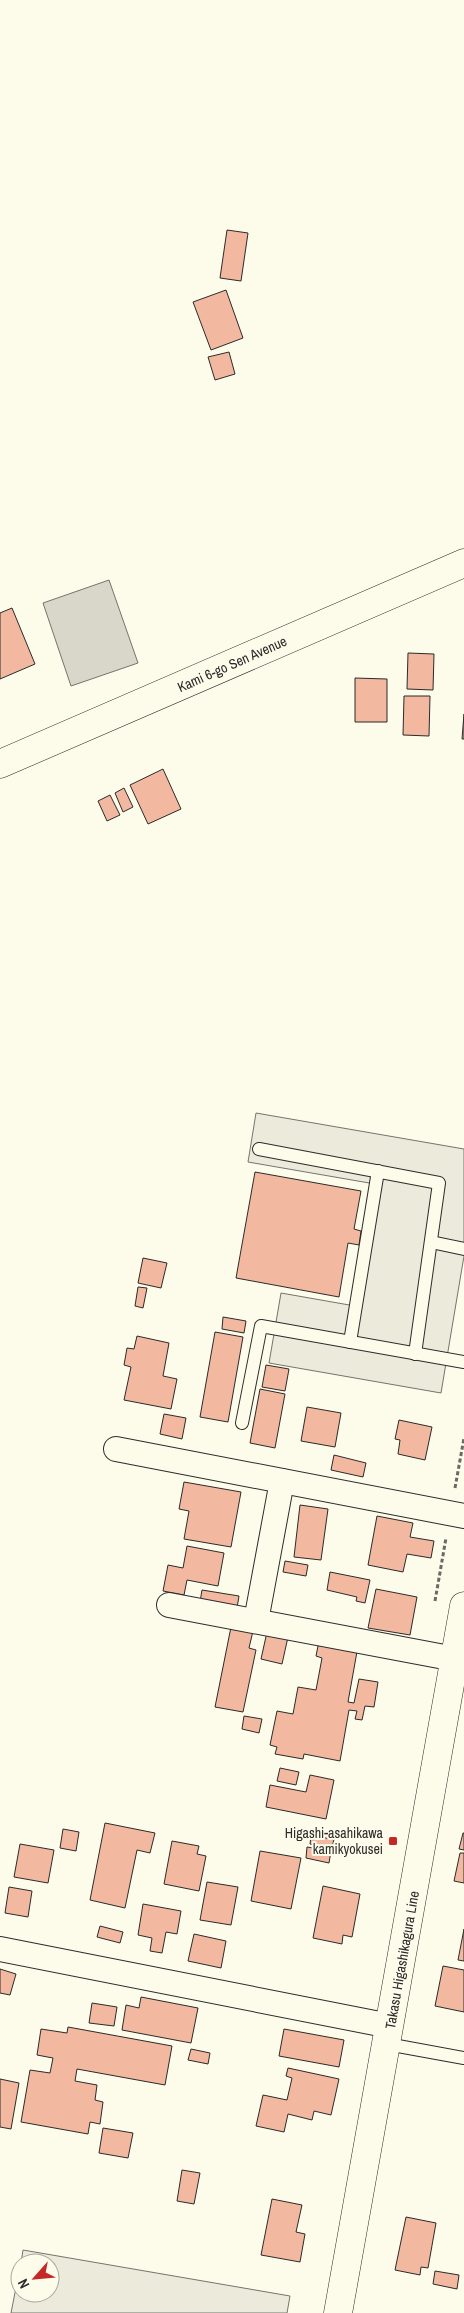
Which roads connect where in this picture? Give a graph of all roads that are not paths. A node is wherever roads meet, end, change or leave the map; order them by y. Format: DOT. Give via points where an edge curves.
graph roads {
  1 [pos="464,563"];
  2 [pos="0,764"];
  3 [pos="259,1149"];
  4 [pos="378,1171"];
  5 [pos="431,1242"];
  6 [pos="464,1249"];
  7 [pos="350,1342"];
  8 [pos="416,1354"];
  9 [pos="464,1362"];
  10 [pos="242,1423"];
  11 [pos="116,1449"];
  12 [pos="282,1481"];
  13 [pos="464,1516"];
  14 [pos="169,1604"];
  15 [pos="464,1606"];
  16 [pos="256,1621"];
  17 [pos="455,1659"];
  18 [pos="0,1949"];
  19 [pos="388,2035"];
  20 [pos="464,2058"];
  21 [pos="338,2313"];
  1 -- 2 [label="main road, Kami 6-go Sen Avenue"];
  3 -- 4 [label="lane"];
  4 -- 5 [label="lane" via="439,1183"];
  4 -- 7 [label="lane"];
  5 -- 6 [label="lane"];
  5 -- 8 [label="lane"];
  7 -- 8 [label="lane"];
  7 -- 10 [label="lane" via="261,1326"];
  8 -- 9 [label="lane"];
  11 -- 12 [label="street"];
  12 -- 13 [label="street"];
  12 -- 16 [label="street"];
  14 -- 16 [label="street"];
  15 -- 17 [label="main road, Takasu Higashikagura Line"];
  16 -- 17 [label="street"];
  17 -- 19 [label="main road, Takasu Higashikagura Line"];
  18 -- 19 [label="street"];
  19 -- 20 [label="lane"];
  19 -- 21 [label="main road, Takasu Higashikagura Line"];
}
